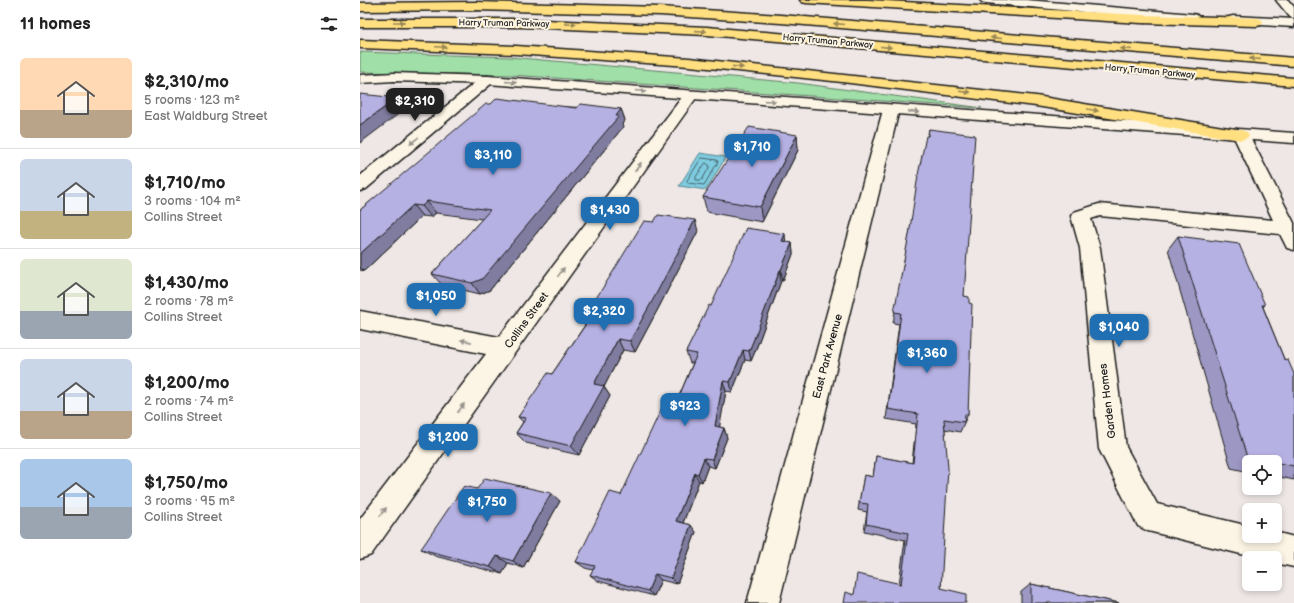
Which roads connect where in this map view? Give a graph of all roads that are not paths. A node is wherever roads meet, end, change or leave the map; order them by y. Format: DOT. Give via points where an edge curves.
graph roads {
  1 [pos="806,0"];
  2 [pos="986,0"];
  3 [pos="1282,0"];
  4 [pos="360,7"];
  5 [pos="1294,14"];
  6 [pos="1257,22"];
  7 [pos="360,23"];
  8 [pos="1294,23"];
  9 [pos="360,44"];
  10 [pos="1294,62"];
  11 [pos="360,78"];
  12 [pos="487,80"];
  13 [pos="1294,82"];
  14 [pos="691,95"];
  15 [pos="891,110"];
  16 [pos="1241,135"];
  17 [pos="1294,138"];
  18 [pos="360,185"];
  19 [pos="1290,235"];
  20 [pos="360,320"];
  21 [pos="505,348"];
  22 [pos="360,544"];
  23 [pos="1294,552"];
  24 [pos="763,603"];
  1 -- 6 [label="highway" via="1141,19"];
  2 -- 6 [label="street"];
  3 -- 5 [label="street"];
  10 -- 4 [label="highway, Harry Truman Parkway, one-way" via="660,11 514,6"];
  6 -- 8 [label="street"];
  7 -- 13 [label="highway, Harry Truman Parkway, one-way" via="521,23 692,30"];
  9 -- 16 [label="highway, one-way" via="516,50 689,62 827,76 1036,100"];
  11 -- 12 [label="street"];
  12 -- 14 [label="street, one-way"];
  12 -- 18 [label="street, one-way"];
  14 -- 15 [label="street, one-way"];
  21 -- 14 [label="street, Collins Street, one-way"];
  15 -- 16 [label="street, one-way"];
  15 -- 24 [label="street, East Park Avenue"];
  16 -- 17 [label="street"];
  16 -- 19 [label="street"];
  19 -- 23 [label="street, Garden Homes" via="1099,210 1081,216 1090,248 1113,449 1148,516"];
  21 -- 20 [label="street, one-way"];
  22 -- 21 [label="street, Collins Street, one-way"];
}
